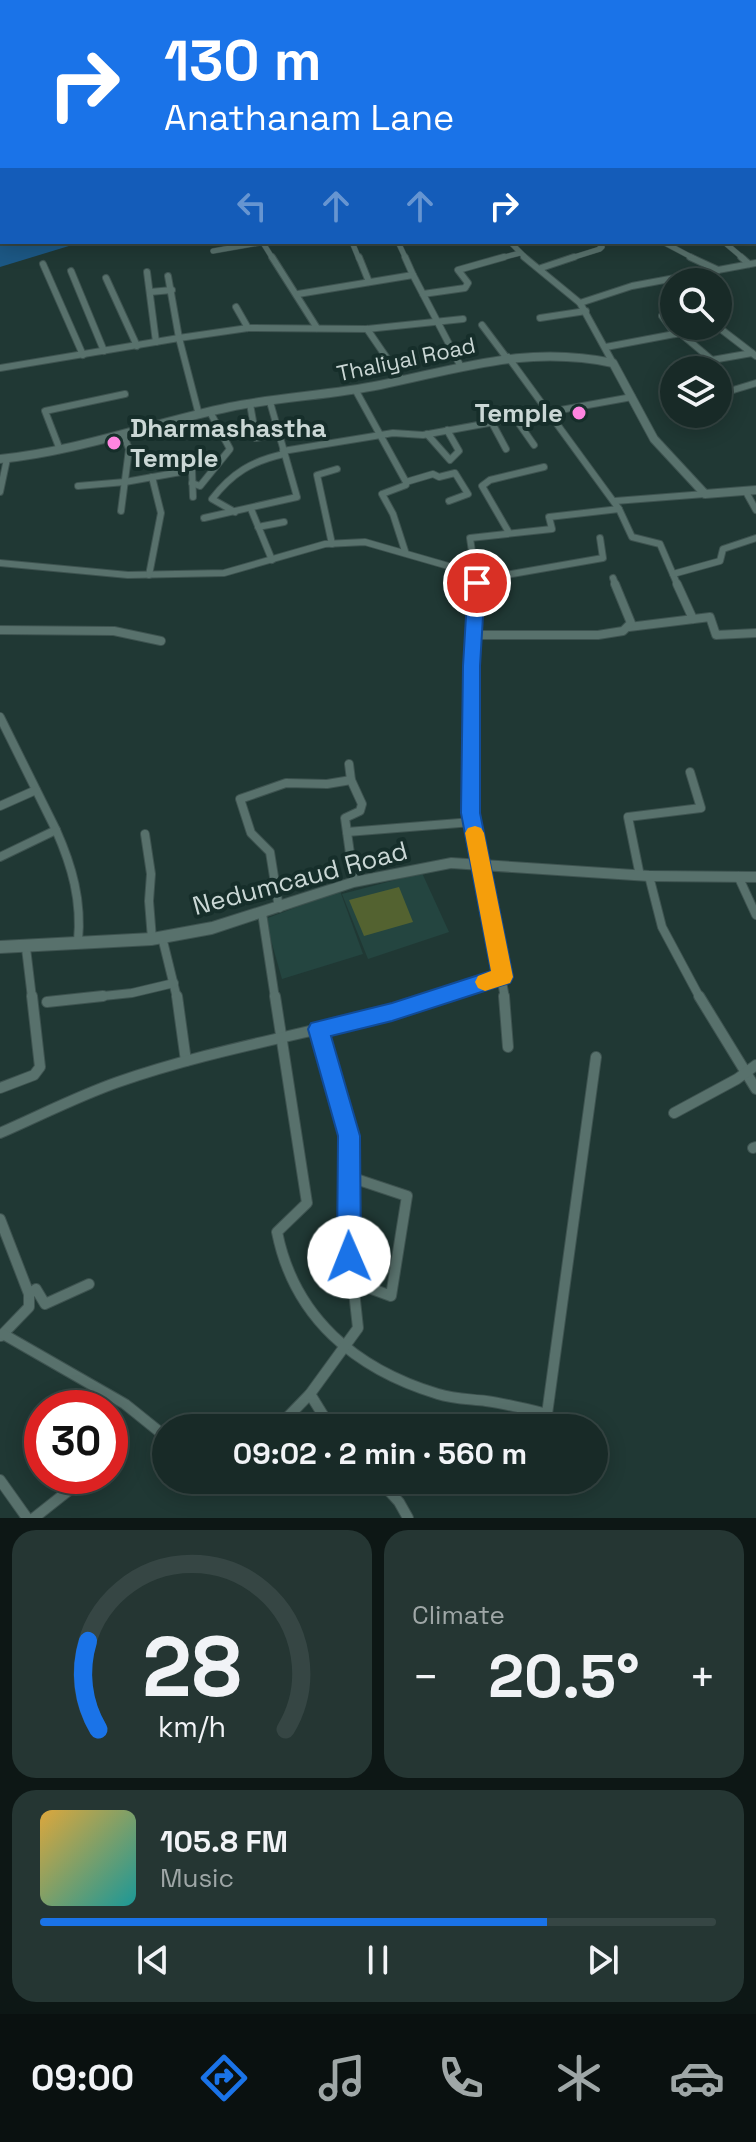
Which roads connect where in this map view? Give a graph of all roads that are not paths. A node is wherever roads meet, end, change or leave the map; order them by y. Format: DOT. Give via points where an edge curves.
graph roads {
  1 [pos="253,244"];
  2 [pos="265,244"];
  3 [pos="353,244"];
  4 [pos="399,244"];
  5 [pos="512,244"];
  6 [pos="599,244"];
  7 [pos="666,244"];
  8 [pos="727,244"];
  9 [pos="213,251"];
  10 [pos="520,253"];
  11 [pos="43,264"];
  12 [pos="752,264"];
  13 [pos="541,268"];
  14 [pos="714,268"];
  15 [pos="732,268"];
  16 [pos="71,271"];
  17 [pos="147,272"];
  18 [pos="413,275"];
  19 [pos="168,276"];
  20 [pos="106,278"];
  21 [pos="660,281"];
  22 [pos="369,282"];
  23 [pos="172,290"];
  24 [pos="150,292"];
  25 [pos="298,294"];
  26 [pos="423,294"];
  27 [pos="580,303"];
  28 [pos="236,307"];
  29 [pos="586,311"];
  30 [pos="540,318"];
  31 [pos="463,319"];
  32 [pos="438,322"];
  33 [pos="482,325"];
  34 [pos="248,328"];
  35 [pos="317,328"];
  36 [pos="367,329"];
  37 [pos="660,337"];
  38 [pos="179,338"];
  39 [pos="732,338"];
  40 [pos="691,340"];
  41 [pos="156,342"];
  42 [pos="137,346"];
  43 [pos="606,347"];
  44 [pos="104,351"];
  45 [pos="83,355"];
  46 [pos="755,355"];
  47 [pos="708,356"];
  48 [pos="507,357"];
  49 [pos="732,358"];
  50 [pos="613,363"];
  51 [pos="460,365"];
  52 [pos="0,367"];
  53 [pos="402,380"];
  54 [pos="756,383"];
  55 [pos="732,390"];
  56 [pos="356,391"];
  57 [pos="125,394"];
  58 [pos="632,397"];
  59 [pos="270,402"];
  60 [pos="250,404"];
  61 [pos="210,412"];
  62 [pos="551,414"];
  63 [pos="199,415"];
  64 [pos="515,418"];
  65 [pos="491,421"];
  66 [pos="447,430"];
  67 [pos="123,434"];
  68 [pos="279,434"];
  69 [pos="381,434"];
  70 [pos="427,434"];
  71 [pos="534,445"];
  72 [pos="506,449"];
  73 [pos="60,450"];
  74 [pos="284,453"];
  75 [pos="3,459"];
  76 [pos="544,467"];
  77 [pos="337,469"];
  78 [pos="152,477"];
  79 [pos="125,482"];
  80 [pos="406,482"];
  81 [pos="192,483"];
  82 [pos="78,486"];
  83 [pos="483,490"];
  84 [pos="751,491"];
  85 [pos="0,492"];
  86 [pos="468,494"];
  87 [pos="705,494"];
  88 [pos="193,497"];
  89 [pos="449,501"];
  90 [pos="617,505"];
  91 [pos="251,509"];
  92 [pos="756,510"];
  93 [pos="121,511"];
  94 [pos="235,512"];
  95 [pos="204,518"];
  96 [pos="284,522"];
  97 [pos="258,527"];
  98 [pos="508,531"];
  99 [pos="600,538"];
  100 [pos="756,538"];
  101 [pos="332,544"];
  102 [pos="405,551"];
  103 [pos="272,560"];
  104 [pos="0,563"];
  105 [pos="673,574"];
  106 [pos="149,575"];
  107 [pos="477,577"];
  108 [pos="613,578"];
  109 [pos="693,619"];
  110 [pos="629,627"];
  111 [pos="0,630"];
  112 [pos="756,633"];
  113 [pos="473,635"];
  114 [pos="161,641"];
  115 [pos="0,717"];
  116 [pos="349,764"];
  117 [pos="690,772"];
  118 [pos="351,780"];
  119 [pos="36,790"];
  120 [pos="0,806"];
  121 [pos="472,822"];
  122 [pos="56,830"];
  123 [pos="347,832"];
  124 [pos="145,834"];
  125 [pos="0,857"];
  126 [pos="480,866"];
  127 [pos="644,876"];
  128 [pos="738,876"];
  129 [pos="756,877"];
  130 [pos="354,882"];
  131 [pos="279,908"];
  132 [pos="262,913"];
  133 [pos="756,915"];
  134 [pos="157,938"];
  135 [pos="78,941"];
  136 [pos="0,947"];
  137 [pos="26,948"];
  138 [pos="503,977"];
  139 [pos="174,983"];
  140 [pos="47,1002"];
  141 [pos="319,1029"];
  142 [pos="281,1035"];
  143 [pos="508,1047"];
  144 [pos="596,1057"];
  145 [pos="186,1061"];
  146 [pos="756,1065"];
  147 [pos="747,1073"];
  148 [pos="0,1088"];
  149 [pos="756,1089"];
  150 [pos="674,1113"];
  151 [pos="0,1133"];
  152 [pos="347,1176"];
  153 [pos="0,1219"];
  154 [pos="352,1282"];
  155 [pos="89,1284"];
  156 [pos="29,1294"];
  157 [pos="1,1335"];
  158 [pos="346,1347"];
  159 [pos="310,1394"];
  160 [pos="291,1414"];
  161 [pos="322,1414"];
  162 [pos="152,1426"];
  163 [pos="0,1480"];
  164 [pos="64,1494"];
  165 [pos="392,1494"];
  166 [pos="27,1518"];
  167 [pos="34,1518"];
  168 [pos="408,1518"];
  1 -- 9 [label="street"];
  2 -- 25 [label="street"];
  3 -- 22 [label="street"];
  4 -- 18 [label="street"];
  5 -- 10 [label="street"];
  6 -- 13 [label="street" via="600,249"];
  7 -- 14 [label="street" via="682,257"];
  8 -- 12 [label="street"];
  10 -- 13 [label="street"];
  10 -- 26 [label="street" via="458,270 468,283 465,288"];
  11 -- 45 [label="street"];
  12 -- 15 [label="street"];
  13 -- 27 [label="street"];
  16 -- 44 [label="street"];
  17 -- 24 [label="street"];
  18 -- 22 [label="street"];
  18 -- 26 [label="street"];
  19 -- 23 [label="street"];
  20 -- 42 [label="street"];
  21 -- 27 [label="street"];
  22 -- 25 [label="street"];
  23 -- 24 [label="street"];
  23 -- 38 [label="street"];
  24 -- 41 [label="street"];
  25 -- 35 [label="street"];
  26 -- 32 [label="street"];
  27 -- 29 [label="street"];
  28 -- 34 [label="street"];
  29 -- 30 [label="street"];
  29 -- 43 [label="street"];
  31 -- 32 [label="street"];
  32 -- 36 [label="street"];
  32 -- 51 [label="street"];
  33 -- 48 [label="street"];
  34 -- 35 [label="street"];
  34 -- 38 [label="street"];
  35 -- 36 [label="street"];
  36 -- 53 [label="street"];
  37 -- 43 [label="street"];
  38 -- 41 [label="street"];
  38 -- 63 [label="street"];
  39 -- 46 [label="street"];
  40 -- 47 [label="street"];
  41 -- 42 [label="street"];
  42 -- 44 [label="street"];
  43 -- 50 [label="street"];
  44 -- 45 [label="street"];
  45 -- 52 [label="street"];
  46 -- 49 [label="street"];
  48 -- 50 [label="street, Thaliyal Road" via="572,354"];
  48 -- 51 [label="street, Thaliyal Road"];
  48 -- 62 [label="street"];
  50 -- 58 [label="street"];
  51 -- 53 [label="street, Thaliyal Road"];
  53 -- 56 [label="street, Thaliyal Road"];
  54 -- 55 [label="street"];
  56 -- 59 [label="street, Thaliyal Road"];
  56 -- 69 [label="street"];
  57 -- 73 [label="street" via="45,411"];
  58 -- 62 [label="street"];
  58 -- 87 [label="street" via="669,458"];
  59 -- 60 [label="street, Thaliyal Road"];
  59 -- 68 [label="street"];
  60 -- 61 [label="street, Thaliyal Road"];
  60 -- 68 [label="street" via="256,438"];
  61 -- 63 [label="street, Thaliyal Road"];
  61 -- 81 [label="street" via="230,449 200,486"];
  62 -- 64 [label="street"];
  62 -- 90 [label="street"];
  63 -- 67 [label="street, Thaliyal Road"];
  64 -- 65 [label="street"];
  64 -- 71 [label="street"];
  65 -- 66 [label="street"];
  65 -- 72 [label="street"];
  66 -- 70 [label="street"];
  66 -- 70 [label="street" via="459,451 450,460"];
  67 -- 73 [label="street, Thaliyal Road"];
  67 -- 79 [label="street" via="129,449"];
  68 -- 74 [label="street"];
  69 -- 70 [label="street"];
  69 -- 74 [label="street"];
  69 -- 80 [label="street"];
  73 -- 75 [label="street, Thaliyal Road"];
  74 -- 91 [label="street" via="297,497"];
  74 -- 94 [label="street" via="228,476 212,499"];
  75 -- 85 [label="street"];
  76 -- 83 [label="street" via="490,480"];
  77 -- 101 [label="street" via="317,475"];
  78 -- 79 [label="street"];
  78 -- 81 [label="street" via="192,470"];
  78 -- 106 [label="street" via="161,513"];
  79 -- 82 [label="street"];
  79 -- 93 [label="street"];
  80 -- 86 [label="street" via="455,473"];
  80 -- 102 [label="street" via="382,494"];
  81 -- 88 [label="street"];
  83 -- 86 [label="street"];
  83 -- 98 [label="street"];
  84 -- 87 [label="street"];
  84 -- 92 [label="street"];
  86 -- 89 [label="street"];
  87 -- 90 [label="street"];
  90 -- 98 [label="street" via="549,517 552,529"];
  90 -- 105 [label="street" via="632,537 660,544"];
  91 -- 94 [label="street"];
  91 -- 97 [label="street"];
  94 -- 95 [label="street"];
  96 -- 97 [label="street"];
  97 -- 103 [label="street"];
  98 -- 107 [label="street" via="470,538"];
  99 -- 107 [label="street" via="603,558"];
  100 -- 105 [label="street" via="723,549 720,561 712,566"];
  101 -- 102 [label="street" via="365,542"];
  101 -- 103 [label="street"];
  102 -- 107 [label="street"];
  103 -- 106 [label="street" via="224,573"];
  104 -- 106 [label="street"];
  105 -- 109 [label="street"];
  107 -- 113 [label="street"];
  108 -- 110 [label="street"];
  109 -- 110 [label="street"];
  109 -- 112 [label="street" via="710,617 716,635"];
  110 -- 113 [label="street" via="598,635"];
  111 -- 114 [label="street" via="114,631"];
  113 -- 121 [label="street"];
  115 -- 119 [label="street"];
  116 -- 118 [label="street"];
  117 -- 127 [label="street" via="701,808 628,817"];
  118 -- 123 [label="street" via="362,804 360,811 345,818"];
  118 -- 131 [label="street" via="286,783 240,799 251,833 270,852"];
  119 -- 120 [label="street"];
  119 -- 122 [label="street"];
  121 -- 123 [label="street"];
  121 -- 126 [label="street"];
  122 -- 125 [label="street"];
  122 -- 135 [label="street" via="76,883"];
  123 -- 130 [label="street"];
  124 -- 134 [label="street"];
  126 -- 127 [label="main road, Nedumcaud Road"];
  126 -- 130 [label="main road, Nedumcaud Road" via="451,863"];
  126 -- 138 [label="street"];
  127 -- 128 [label="main road, Nedumcaud Road"];
  127 -- 147 [label="street" via="662,927"];
  128 -- 129 [label="main road, Nedumcaud Road"];
  128 -- 133 [label="street"];
  130 -- 131 [label="main road, Nedumcaud Road"];
  131 -- 132 [label="main road, Nedumcaud Road"];
  132 -- 134 [label="main road, Nedumcaud Road"];
  132 -- 142 [label="street"];
  134 -- 135 [label="main road, Nedumcaud Road"];
  134 -- 139 [label="street"];
  135 -- 137 [label="main road, Nedumcaud Road"];
  136 -- 137 [label="main road, Nedumcaud Road"];
  137 -- 148 [label="street" via="40,1067 34,1075"];
  138 -- 141 [label="street"];
  138 -- 143 [label="street"];
  139 -- 140 [label="street"];
  139 -- 145 [label="street"];
  141 -- 142 [label="street"];
  141 -- 152 [label="street" via="349,1136"];
  142 -- 145 [label="street"];
  142 -- 158 [label="street" via="307,1203 301,1215 277,1232 278,1245 304,1309"];
  144 -- 158 [label="street" via="547,1414 438,1394 393,1376"];
  145 -- 151 [label="street" via="117,1082"];
  146 -- 147 [label="street"];
  147 -- 149 [label="street"];
  147 -- 150 [label="street" via="693,1098"];
  152 -- 154 [label="street"];
  152 -- 154 [label="street" via="407,1196 391,1296"];
  153 -- 156 [label="street"];
  154 -- 158 [label="street" via="358,1328"];
  155 -- 156 [label="street" via="45,1304 36,1289"];
  156 -- 157 [label="street" via="29,1307"];
  157 -- 162 [label="street" via="125,1404"];
  158 -- 159 [label="street"];
  159 -- 160 [label="street"];
  159 -- 161 [label="street"];
  163 -- 166 [label="street"];
  164 -- 167 [label="street"];
  165 -- 168 [label="street"];
}
